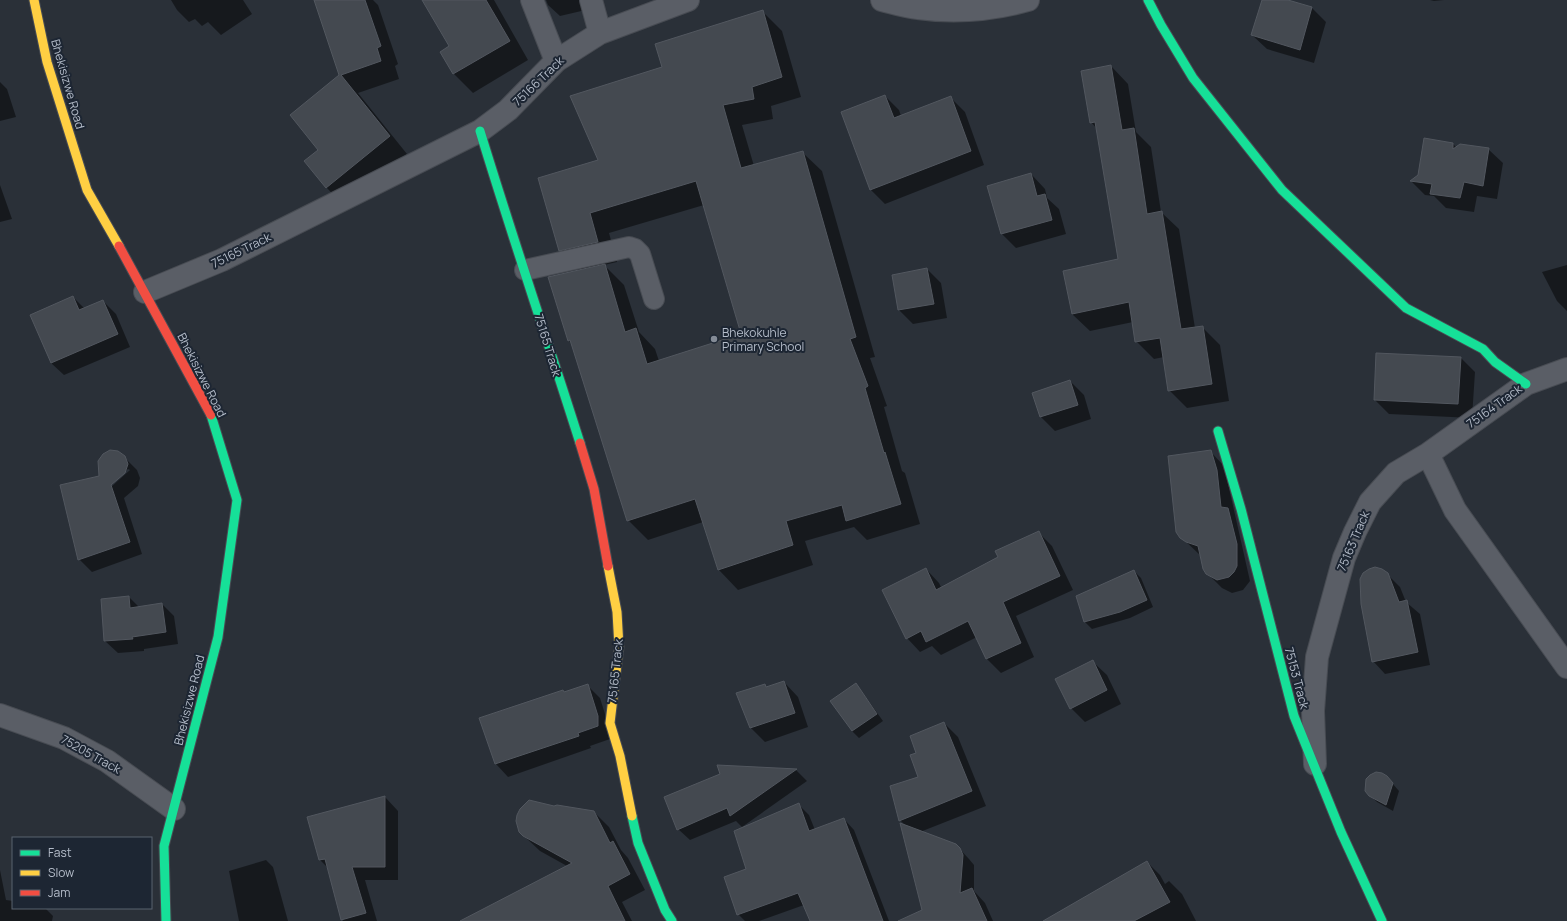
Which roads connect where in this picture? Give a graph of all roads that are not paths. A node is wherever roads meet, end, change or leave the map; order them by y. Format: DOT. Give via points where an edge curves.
graph roads {
  1 [pos="34,0"];
  2 [pos="532,0"];
  3 [pos="591,0"];
  4 [pos="688,0"];
  5 [pos="882,0"];
  6 [pos="1028,0"];
  7 [pos="1148,0"];
  8 [pos="600,33"];
  9 [pos="556,61"];
  10 [pos="480,130"];
  11 [pos="525,270"];
  12 [pos="145,292"];
  13 [pos="654,299"];
  14 [pos="1567,369"];
  15 [pos="1526,384"];
  16 [pos="1218,431"];
  17 [pos="1428,454"];
  18 [pos="1567,667"];
  19 [pos="0,715"];
  20 [pos="1315,764"];
  21 [pos="174,809"];
  22 [pos="166,921"];
  23 [pos="672,921"];
  24 [pos="1382,921"];
  1 -- 12 [label="street, Bhekisizwe Road" via="47,62 87,190"];
  2 -- 9 [label="street"];
  3 -- 8 [label="street"];
  4 -- 8 [label="street, 75166 Track"];
  5 -- 6 [label="street" via="917,8 952,11"];
  7 -- 15 [label="street" via="1193,78 1282,190 1406,308 1483,349 1495,362"];
  8 -- 9 [label="street, 75166 Track"];
  9 -- 10 [label="street, 75166 Track" via="508,110"];
  10 -- 11 [label="street, 75165 Track" via="511,233"];
  10 -- 12 [label="street, 75165 Track" via="222,260"];
  11 -- 13 [label="lane" via="629,247 640,254"];
  11 -- 23 [label="street, 75165 Track" via="594,489 617,612 620,647 610,723 620,756 638,843 665,910"];
  12 -- 21 [label="street, Bhekisizwe Road" via="211,414 237,500 218,638"];
  14 -- 15 [label="street, 75164 Track"];
  15 -- 17 [label="street, 75164 Track"];
  16 -- 20 [label="street, 75153 Track" via="1242,509 1294,716"];
  17 -- 18 [label="street" via="1455,510"];
  17 -- 20 [label="street, 75163 Track" via="1396,473 1370,502 1344,558 1318,658 1313,711"];
  19 -- 21 [label="street, 75205 Track" via="64,738 107,761"];
  20 -- 24 [label="street, 75153 Track" via="1340,832"];
  21 -- 22 [label="street, Bhekisizwe Road" via="164,846"];
}
